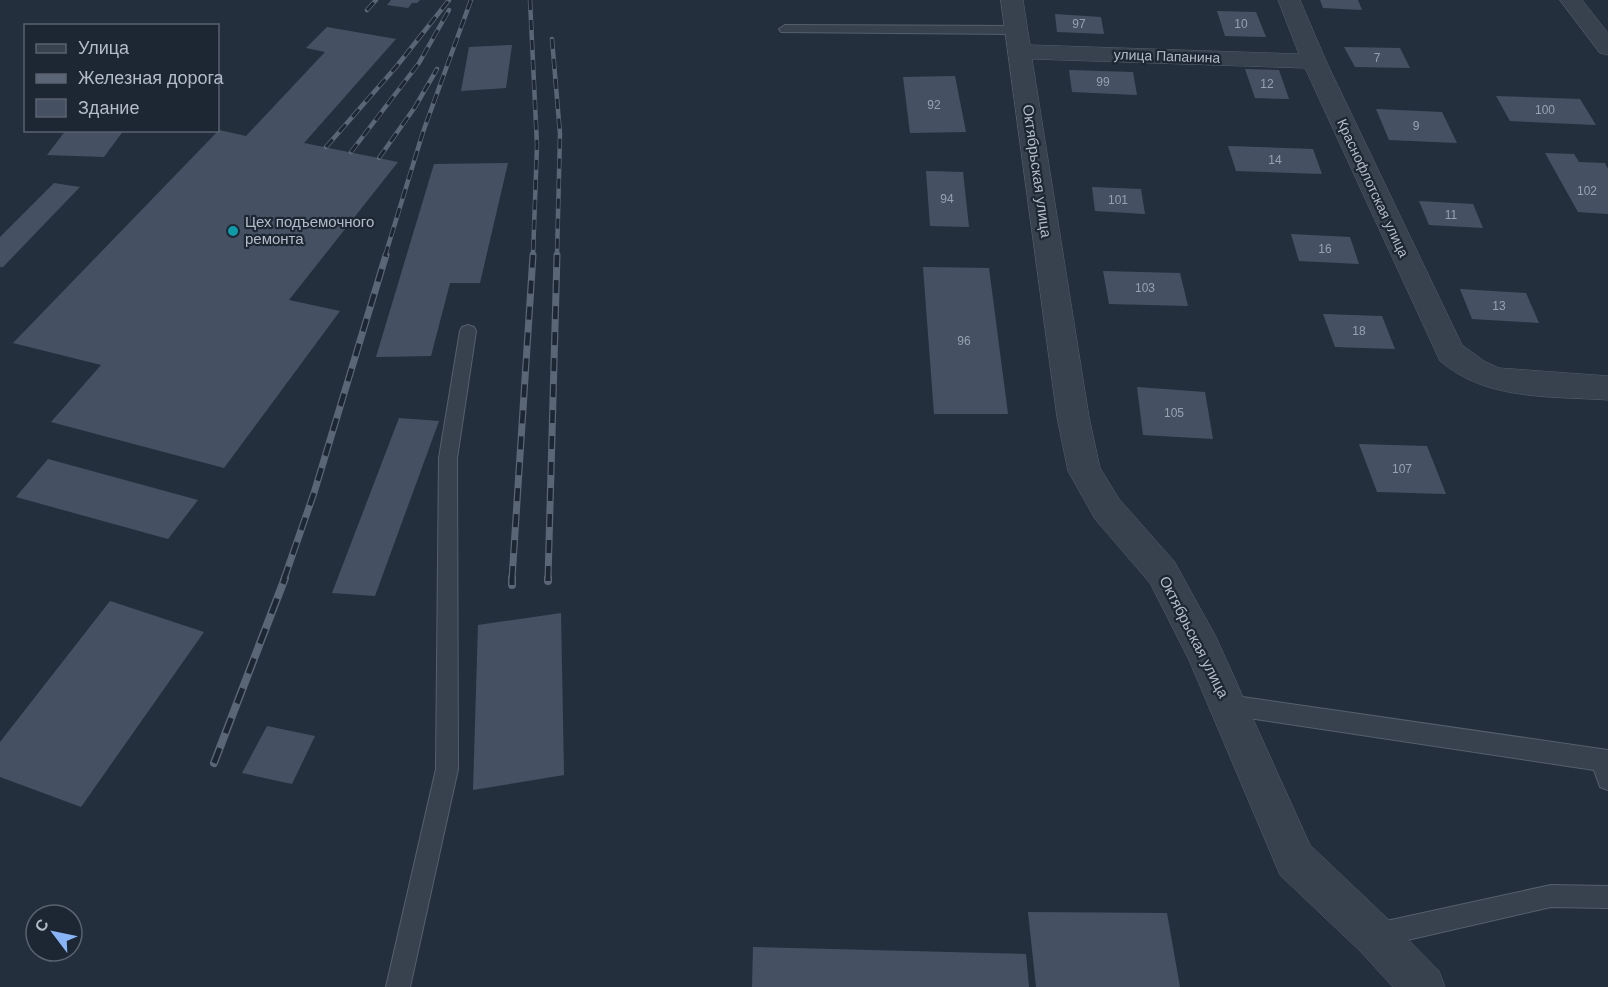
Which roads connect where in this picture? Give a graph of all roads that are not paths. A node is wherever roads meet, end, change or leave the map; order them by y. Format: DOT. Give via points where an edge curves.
graph roads {
  1 [pos="1289,0"];
  2 [pos="1571,0"];
  3 [pos="1016,27"];
  4 [pos="785,29"];
  5 [pos="1608,48"];
  6 [pos="1314,61"];
  7 [pos="468,331"];
  8 [pos="1608,388"];
  9 [pos="1228,705"];
  10 [pos="1606,767"];
  11 [pos="1608,897"];
  12 [pos="1375,936"];
  13 [pos="398,987"];
  14 [pos="1423,987"];
  1 -- 6 [label="street, Краснофлотская улица"];
  2 -- 5 [label="street"];
  3 -- 4 [label="lane"];
  3 -- 6 [label="street, улица Папанина"];
  3 -- 9 [label="street, Октябрьская улица" via="1084,471 1107,509 1162,572"];
  6 -- 8 [label="street, Краснофлотская улица" via="1452,353 1468,369 1499,380"];
  7 -- 13 [label="lane" via="448,458 447,769"];
  9 -- 10 [label="lane"];
  9 -- 12 [label="street, Октябрьская улица" via="1295,860"];
  11 -- 12 [label="lane" via="1551,896"];
  12 -- 14 [label="street, Октябрьская улица"];
}
